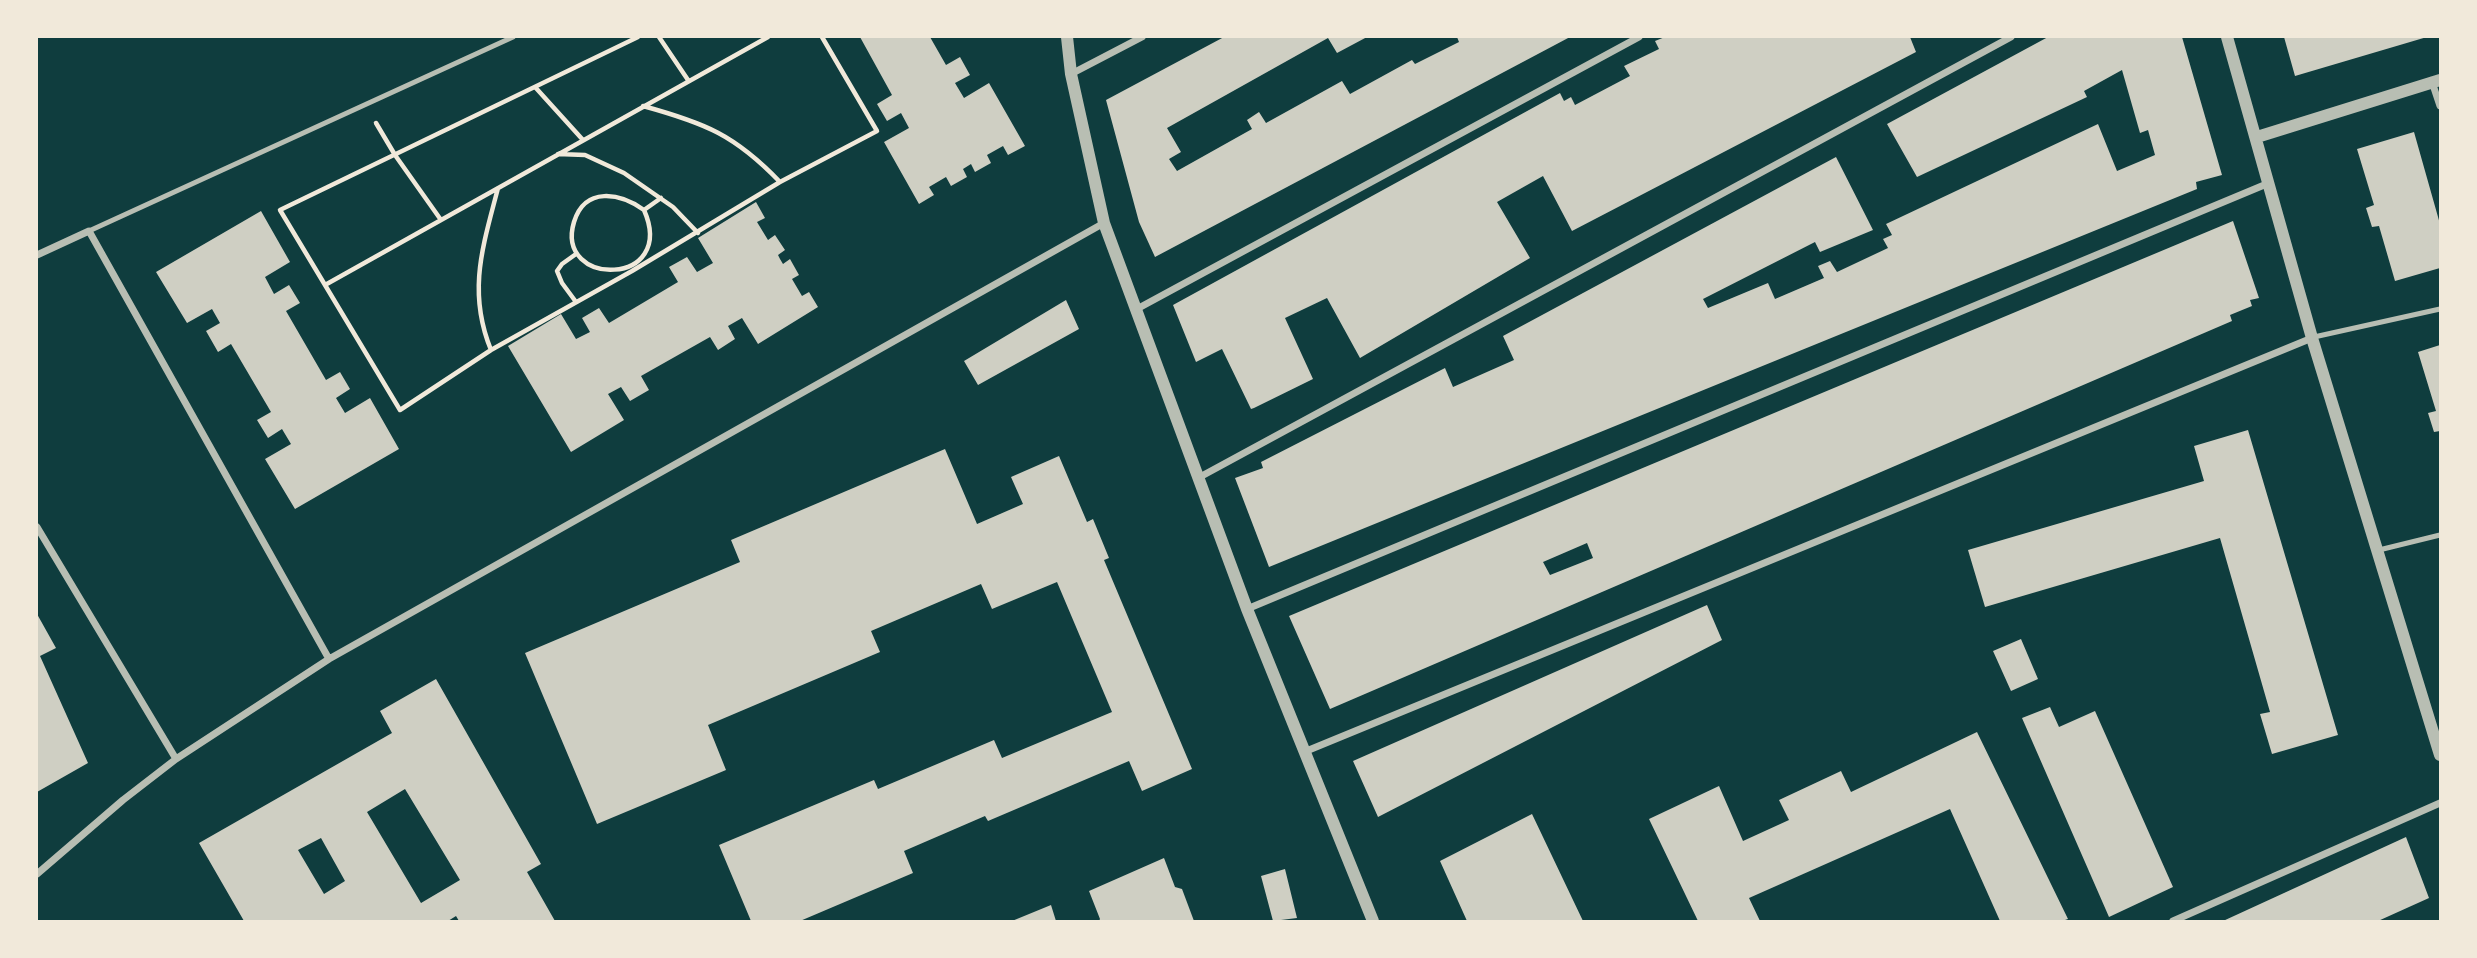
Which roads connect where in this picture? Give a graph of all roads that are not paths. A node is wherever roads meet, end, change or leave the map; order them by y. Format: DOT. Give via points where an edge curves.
graph roads {
  1 [pos="513,37"];
  2 [pos="1067,37"];
  3 [pos="1142,37"];
  4 [pos="1639,37"];
  5 [pos="2011,37"];
  6 [pos="2227,37"];
  7 [pos="1072,74"];
  8 [pos="2436,81"];
  9 [pos="2440,106"];
  10 [pos="2257,137"];
  11 [pos="2269,183"];
  12 [pos="1104,223"];
  13 [pos="89,231"];
  14 [pos="37,256"];
  15 [pos="2440,309"];
  16 [pos="1135,310"];
  17 [pos="2312,338"];
  18 [pos="1198,478"];
  19 [pos="37,527"];
  20 [pos="2440,535"];
  21 [pos="2379,550"];
  22 [pos="1247,610"];
  23 [pos="329,659"];
  24 [pos="1304,752"];
  25 [pos="2440,755"];
  26 [pos="177,759"];
  27 [pos="2440,803"];
  28 [pos="37,874"];
  29 [pos="1373,921"];
  30 [pos="2173,921"];
  1 -- 13 [label="lane"];
  2 -- 7 [label="street"];
  3 -- 7 [label="street"];
  4 -- 16 [label="street"];
  5 -- 18 [label="street"];
  6 -- 10 [label="street"];
  7 -- 12 [label="street"];
  8 -- 9 [label="street"];
  8 -- 10 [label="street"];
  10 -- 11 [label="street"];
  11 -- 17 [label="street"];
  11 -- 22 [label="street"];
  12 -- 16 [label="street"];
  12 -- 23 [label="street"];
  13 -- 14 [label="street"];
  13 -- 23 [label="street"];
  15 -- 17 [label="lane"];
  16 -- 18 [label="street"];
  17 -- 21 [label="street"];
  17 -- 24 [label="street"];
  18 -- 22 [label="street"];
  19 -- 26 [label="street"];
  20 -- 21 [label="lane"];
  21 -- 25 [label="street"];
  22 -- 24 [label="street"];
  23 -- 26 [label="street"];
  24 -- 29 [label="street"];
  26 -- 28 [label="street"];
  27 -- 30 [label="street"];
}
